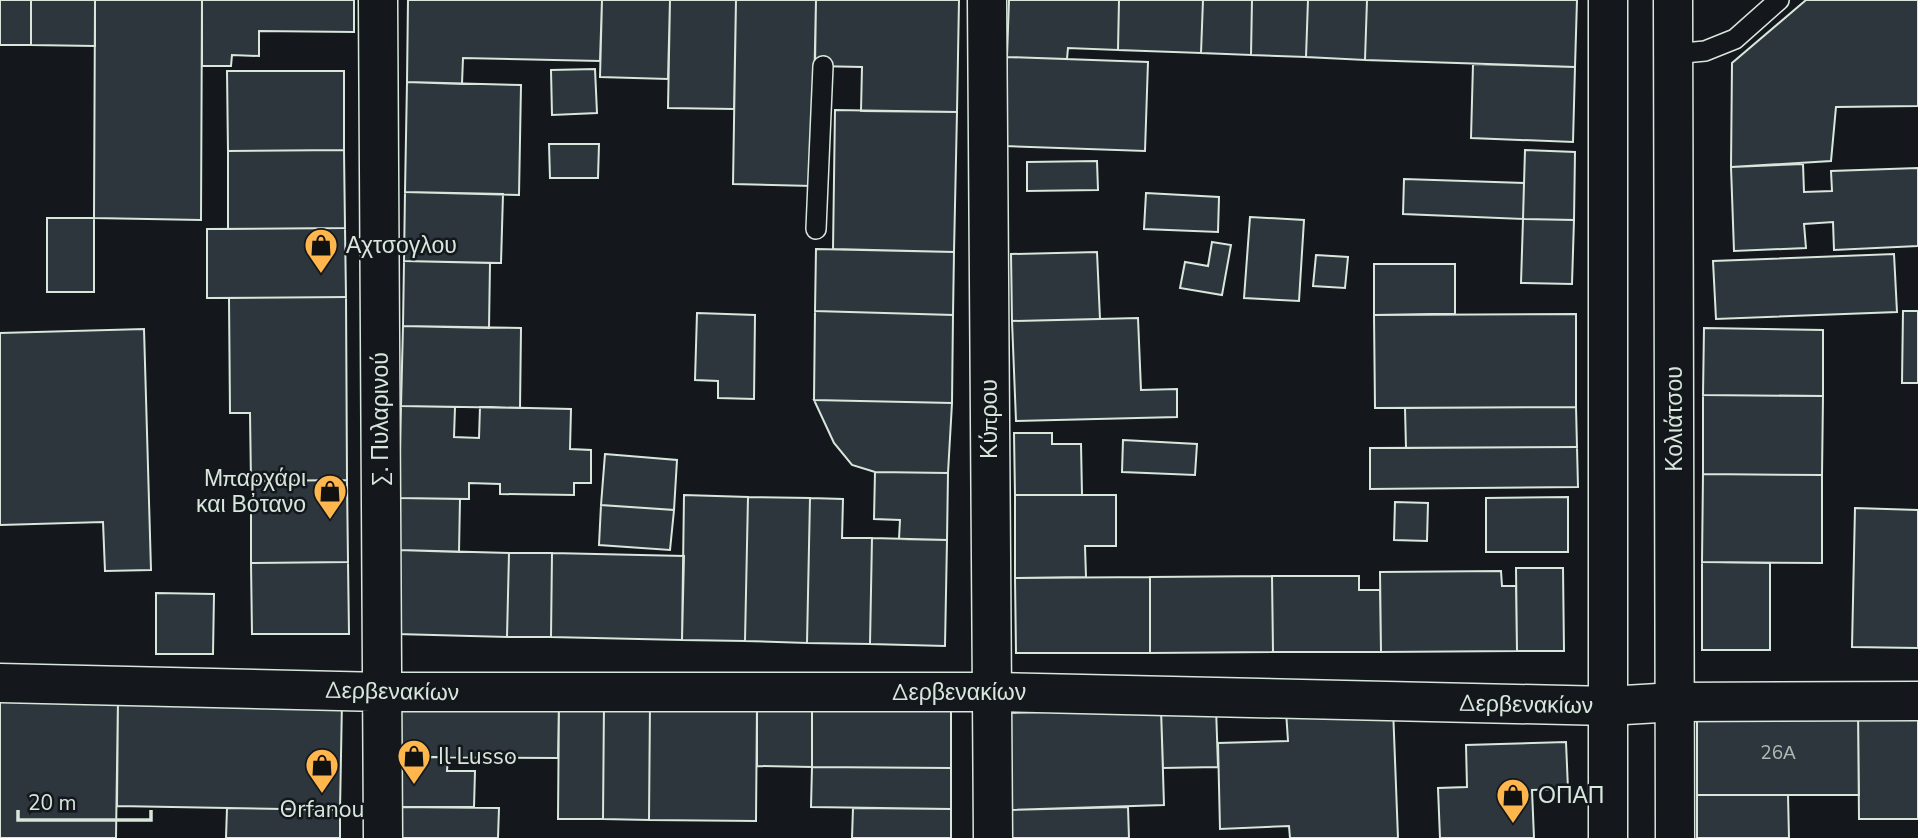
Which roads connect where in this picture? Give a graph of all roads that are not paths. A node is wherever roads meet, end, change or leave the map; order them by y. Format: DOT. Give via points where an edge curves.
graph roads {
  1 [pos="378,0"];
  2 [pos="987,0"];
  3 [pos="1608,0"];
  4 [pos="1673,0"];
  5 [pos="1779,0"];
  6 [pos="1673,54"];
  7 [pos="824,66"];
  8 [pos="816,229"];
  9 [pos="0,683"];
  10 [pos="382,692"];
  11 [pos="991,692"];
  12 [pos="1918,701"];
  13 [pos="1675,702"];
  14 [pos="1608,706"];
  15 [pos="383,838"];
  16 [pos="993,838"];
  17 [pos="1608,838"];
  18 [pos="1675,838"];
  1 -- 10 [label="street, Σ. Πυλαρινού"];
  2 -- 11 [label="street, Κύπρου"];
  3 -- 14 [label="street"];
  4 -- 6 [label="street, Κολιάτσου"];
  5 -- 6 [label="lane" via="1735,39 1705,51"];
  6 -- 13 [label="street, Κολιάτσου"];
  7 -- 8 [label="lane"];
  9 -- 10 [label="street, Δερβενακίων"];
  10 -- 11 [label="street, Δερβενακίων"];
  10 -- 15 [label="street, Σ. Πυλαρινού"];
  11 -- 14 [label="street, Δερβενακίων"];
  11 -- 16 [label="street, Κύπρου"];
  12 -- 13 [label="street, Δερβενακίων"];
  13 -- 14 [label="street, Δερβενακίων"];
  13 -- 18 [label="street, Κολιάτσου"];
  14 -- 17 [label="street"];
}
